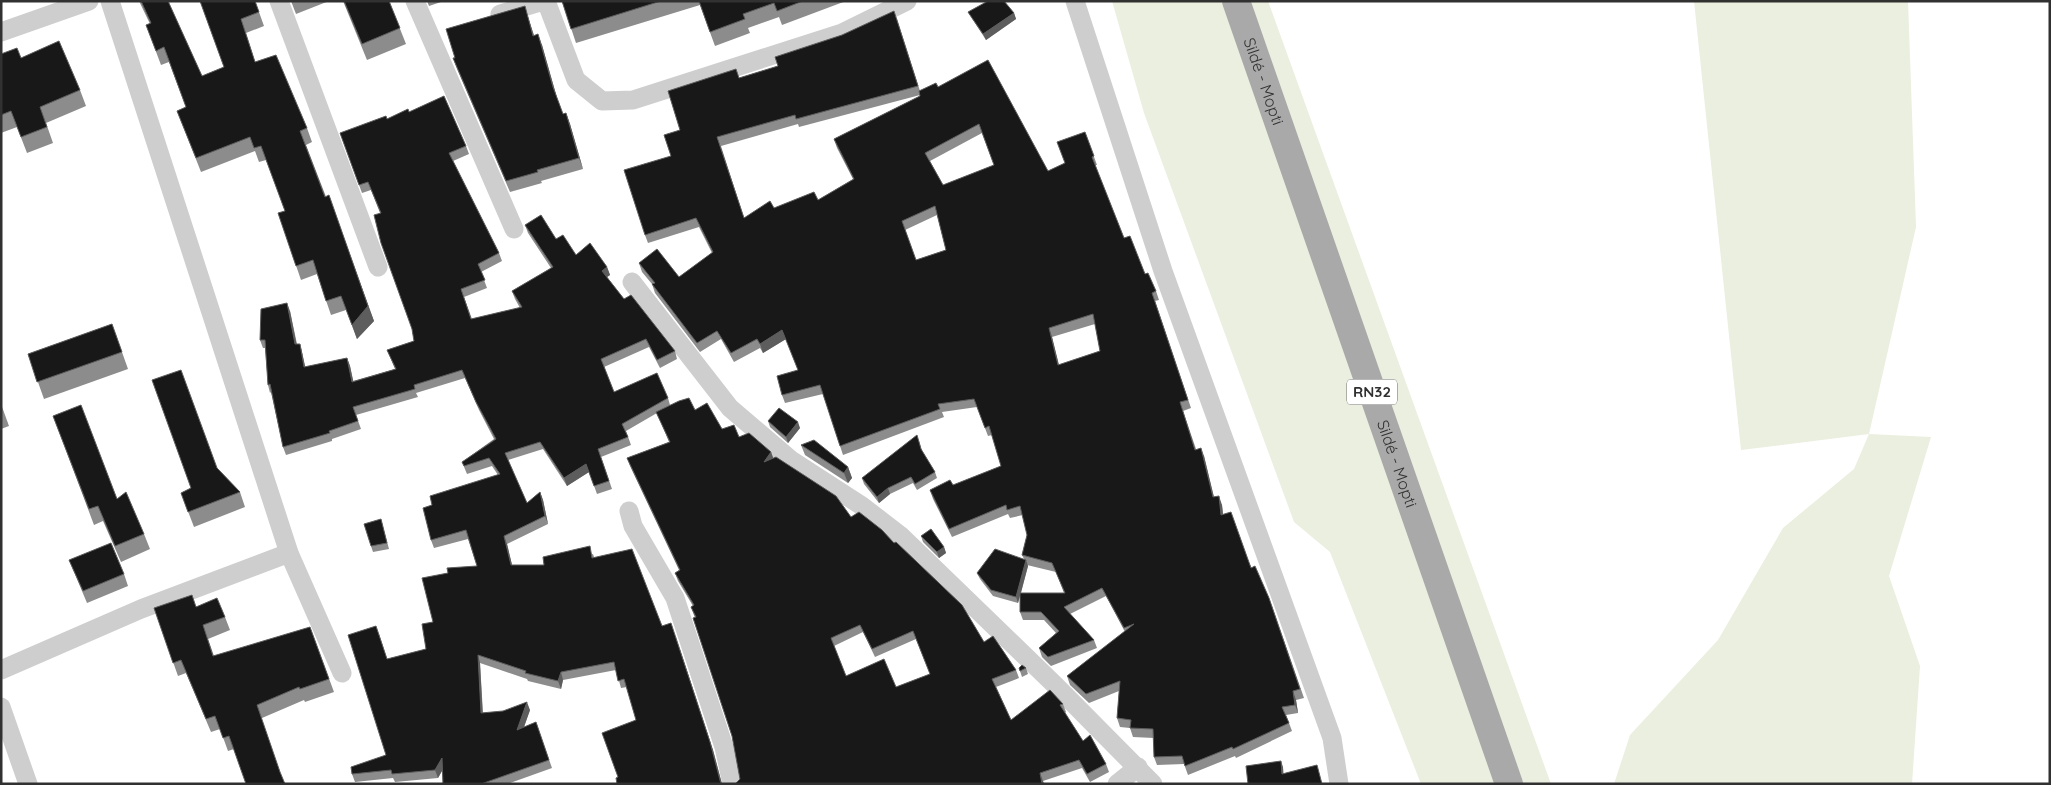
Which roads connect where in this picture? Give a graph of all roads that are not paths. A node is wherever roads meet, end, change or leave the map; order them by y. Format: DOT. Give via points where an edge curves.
graph roads {
  1 [pos="89,1"];
  2 [pos="110,1"];
  3 [pos="279,1"];
  4 [pos="415,1"];
  5 [pos="545,1"];
  6 [pos="907,1"];
  7 [pos="1075,1"];
  8 [pos="1236,1"];
  9 [pos="487,18"];
  10 [pos="448,29"];
  11 [pos="1,32"];
  12 [pos="429,34"];
  13 [pos="514,229"];
  14 [pos="378,267"];
  15 [pos="632,282"];
  16 [pos="628,511"];
  17 [pos="289,553"];
  18 [pos="1,670"];
  19 [pos="342,673"];
  20 [pos="1,707"];
  21 [pos="1138,767"];
  22 [pos="28,784"];
  23 [pos="732,784"];
  24 [pos="1117,784"];
  25 [pos="1153,784"];
  26 [pos="1339,784"];
  27 [pos="1509,784"];
  1 -- 11 [label="street"];
  2 -- 17 [label="street"];
  3 -- 14 [label="street"];
  4 -- 12 [label="street"];
  5 -- 6 [label="street" via="576,80 602,100 633,100 832,36"];
  5 -- 9 [label="street"];
  7 -- 26 [label="street" via="1163,271 1332,738"];
  8 -- 27 [label="main road, Sildé - Mopti / RN32"];
  10 -- 12 [label="street"];
  12 -- 13 [label="street"];
  15 -- 21 [label="street" via="730,408 791,460 862,506 901,536"];
  16 -- 23 [label="street" via="633,526 675,598 724,747"];
  17 -- 18 [label="street" via="141,609"];
  17 -- 19 [label="street"];
  20 -- 22 [label="street"];
  21 -- 24 [label="street"];
  21 -- 25 [label="street"];
}
